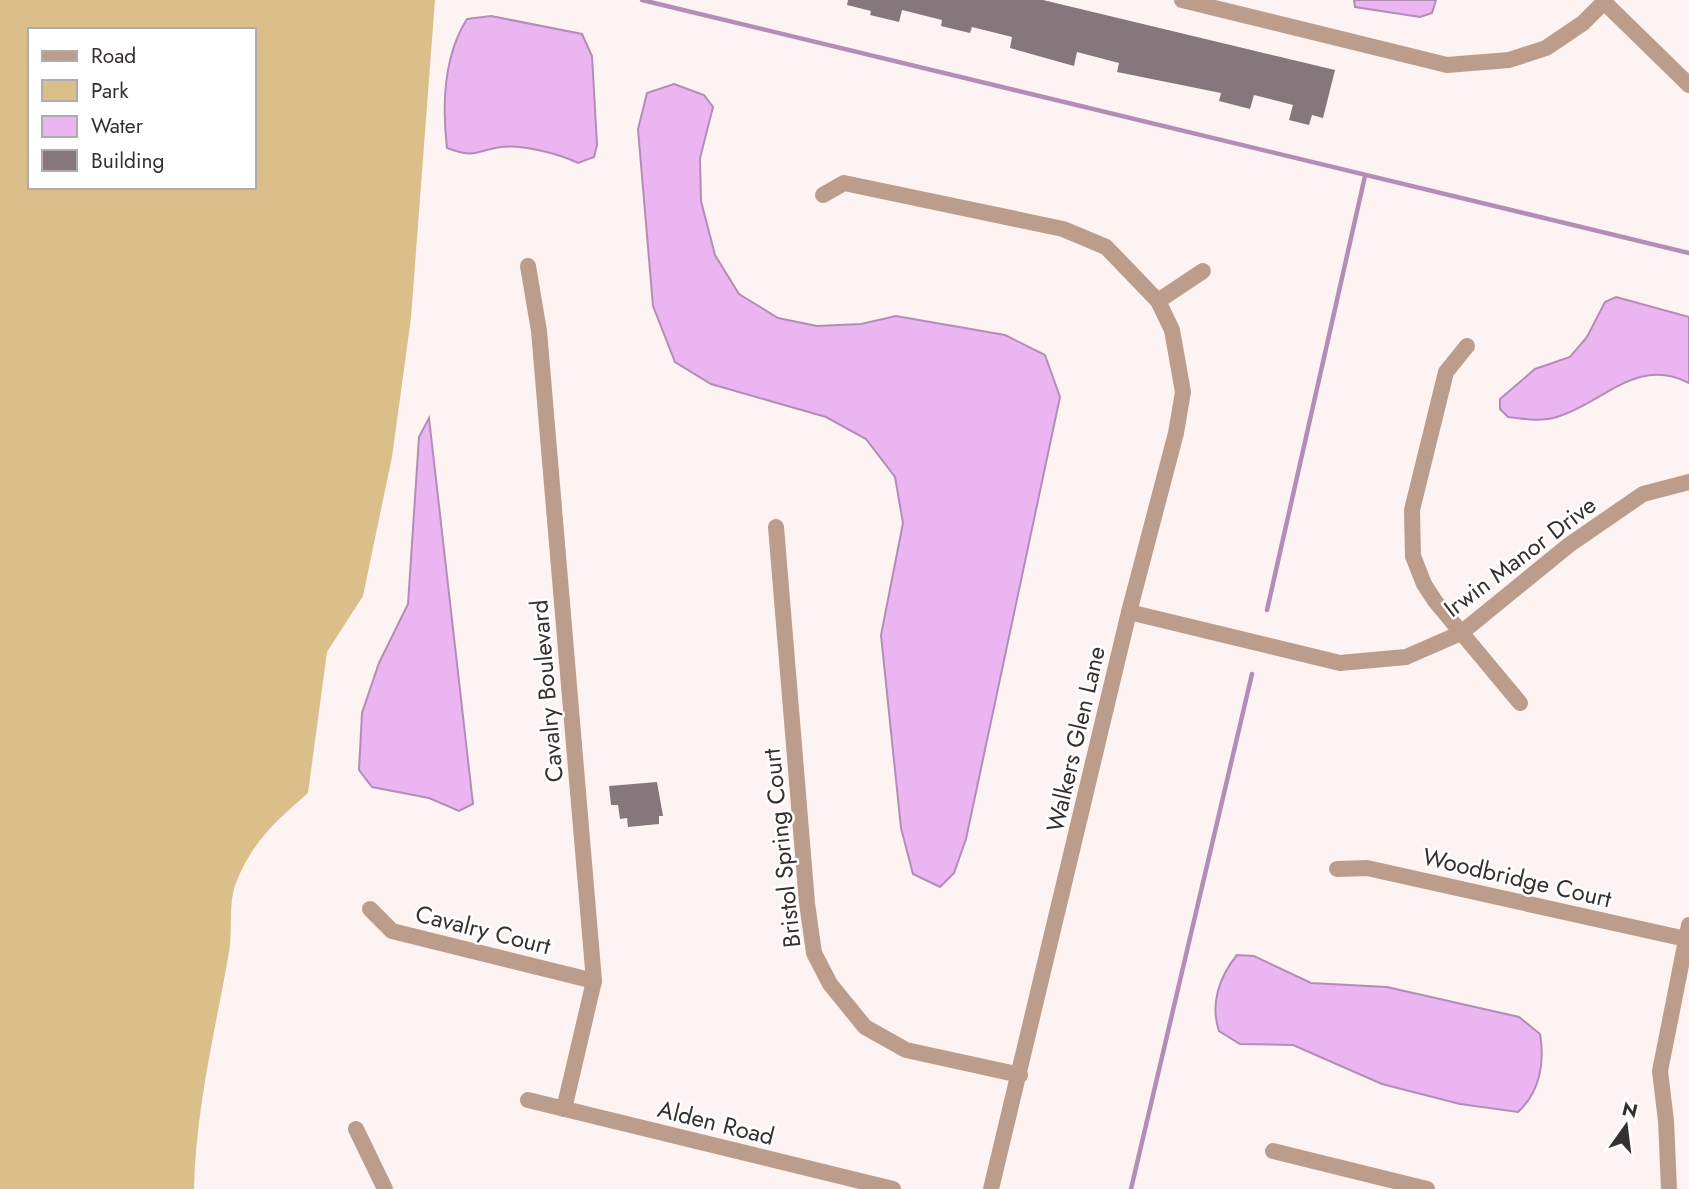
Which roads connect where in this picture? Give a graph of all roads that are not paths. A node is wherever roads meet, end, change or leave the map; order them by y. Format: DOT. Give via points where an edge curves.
graph roads {
  1 [pos="1182,0"];
  2 [pos="1605,1"];
  3 [pos="1233,6"];
  4 [pos="1689,85"];
  5 [pos="823,195"];
  6 [pos="528,267"];
  7 [pos="1203,271"];
  8 [pos="1158,301"];
  9 [pos="1467,346"];
  10 [pos="1689,482"];
  11 [pos="776,527"];
  12 [pos="1129,612"];
  13 [pos="1461,633"];
  14 [pos="1520,703"];
  15 [pos="1337,869"];
  16 [pos="370,909"];
  17 [pos="1687,932"];
  18 [pos="594,981"];
  19 [pos="1020,1075"];
  20 [pos="528,1100"];
  21 [pos="564,1109"];
  22 [pos="356,1129"];
  23 [pos="1273,1151"];
  24 [pos="385,1189"];
  25 [pos="893,1189"];
  26 [pos="991,1189"];
  27 [pos="1427,1189"];
  28 [pos="1669,1189"];
  1 -- 3 [label="street"];
  2 -- 3 [label="street" via="1577,28 1546,48 1509,60 1466,65 1414,58"];
  2 -- 4 [label="street"];
  5 -- 8 [label="street, Walkers Glen Lane" via="844,183 1063,229 1106,247"];
  6 -- 18 [label="street, Cavalry Boulevard" via="539,331"];
  7 -- 8 [label="street"];
  8 -- 12 [label="street, Walkers Glen Lane" via="1172,330 1183,392"];
  9 -- 13 [label="street" via="1447,372 1412,510 1411,542 1424,584"];
  10 -- 13 [label="street, Irwin Manor Drive" via="1643,494 1569,544"];
  11 -- 19 [label="street, Bristol Spring Court" via="814,953 830,984 865,1027 906,1050"];
  12 -- 13 [label="street, Irwin Manor Drive" via="1340,663 1406,657"];
  12 -- 19 [label="street, Walkers Glen Lane"];
  13 -- 14 [label="street"];
  15 -- 17 [label="street, Woodbridge Court" via="1367,868"];
  16 -- 18 [label="street, Cavalry Court" via="392,931"];
  17 -- 28 [label="street" via="1660,1071"];
  18 -- 21 [label="street, Cavalry Boulevard"];
  19 -- 26 [label="street, Walkers Glen Lane"];
  20 -- 21 [label="street, Alden Road"];
  21 -- 25 [label="street, Alden Road"];
  22 -- 24 [label="street"];
  23 -- 27 [label="street"];
}
